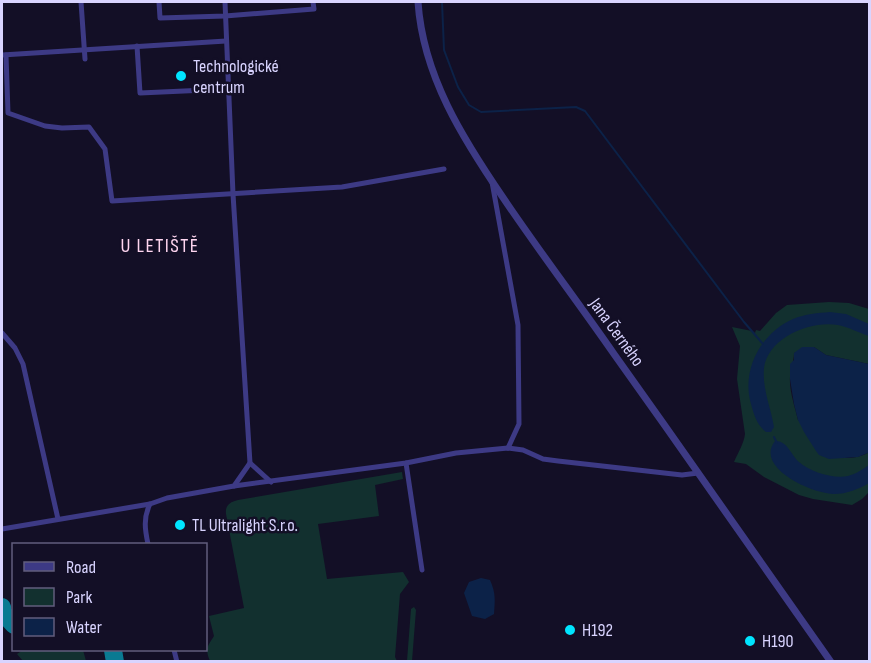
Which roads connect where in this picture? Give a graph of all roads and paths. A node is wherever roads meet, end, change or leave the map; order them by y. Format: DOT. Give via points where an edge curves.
graph roads {
  1 [pos="81,2"];
  2 [pos="159,2"];
  3 [pos="225,2"];
  4 [pos="313,2"];
  5 [pos="418,2"];
  6 [pos="225,16"];
  7 [pos="226,42"];
  8 [pos="137,46"];
  9 [pos="85,49"];
  10 [pos="4,55"];
  11 [pos="85,59"];
  12 [pos="228,89"];
  13 [pos="444,169"];
  14 [pos="491,180"];
  15 [pos="233,194"];
  16 [pos="2,333"];
  17 [pos="508,448"];
  18 [pos="406,463"];
  19 [pos="250,464"];
  20 [pos="698,473"];
  21 [pos="271,482"];
  22 [pos="234,486"];
  23 [pos="150,504"];
  24 [pos="58,519"];
  25 [pos="2,529"];
  26 [pos="148,543"];
  27 [pos="422,570"];
  28 [pos="831,662"];
  1 -- 9 [label="street"];
  2 -- 6 [label="street" via="160,18"];
  3 -- 6 [label="street"];
  4 -- 6 [label="street" via="314,9"];
  5 -- 14 [label="street, Jana Černého" via="425,43 443,97"];
  6 -- 7 [label="street"];
  7 -- 8 [label="street"];
  7 -- 12 [label="street"];
  8 -- 9 [label="street"];
  8 -- 12 [label="street" via="140,93"];
  9 -- 10 [label="street"];
  9 -- 11 [label="street"];
  10 -- 15 [label="street" via="8,113 45,126 89,127 105,149 112,201"];
  12 -- 15 [label="street"];
  13 -- 15 [label="street" via="342,187"];
  14 -- 17 [label="street" via="518,325 519,424"];
  14 -- 20 [label="street, Jana Černého"];
  15 -- 19 [label="street"];
  16 -- 24 [label="street" via="23,364"];
  17 -- 18 [label="street"];
  17 -- 20 [label="street" via="558,461 682,475"];
  18 -- 21 [label="street"];
  18 -- 27 [label="street"];
  19 -- 21 [label="street"];
  19 -- 22 [label="street"];
  20 -- 28 [label="street, Jana Černého"];
  21 -- 22 [label="street"];
  22 -- 23 [label="street"];
  23 -- 24 [label="street"];
  23 -- 26 [label="street" via="145,520"];
  24 -- 25 [label="street"];
}
